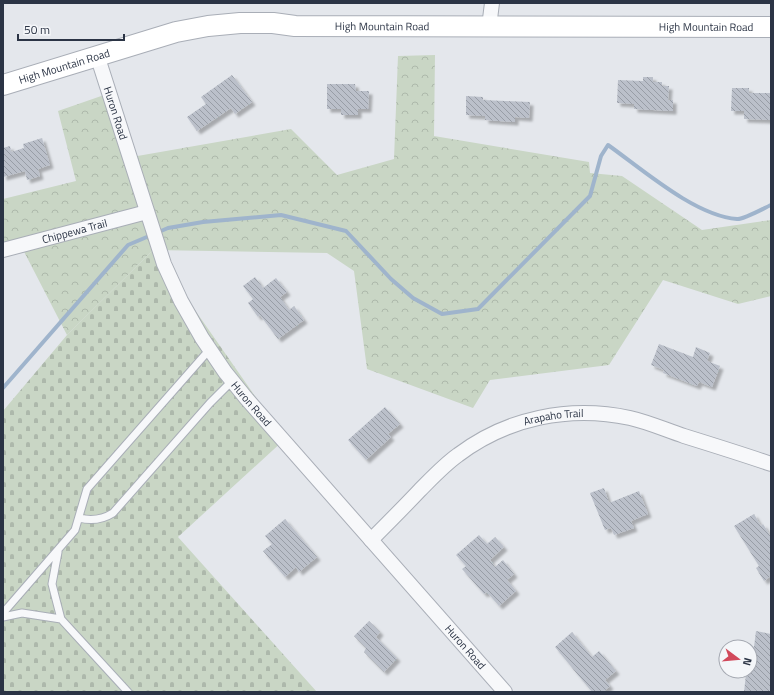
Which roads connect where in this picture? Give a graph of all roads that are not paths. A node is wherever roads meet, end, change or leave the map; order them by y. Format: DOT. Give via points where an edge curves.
graph roads {
  1 [pos="492,3"];
  2 [pos="489,27"];
  3 [pos="771,27"];
  4 [pos="97,55"];
  5 [pos="3,85"];
  6 [pos="147,212"];
  7 [pos="3,250"];
  8 [pos="210,349"];
  9 [pos="232,381"];
  10 [pos="771,464"];
  11 [pos="79,518"];
  12 [pos="371,540"];
  13 [pos="58,551"];
  14 [pos="3,613"];
  15 [pos="3,617"];
  16 [pos="61,619"];
  17 [pos="128,692"];
  18 [pos="505,692"];
  1 -- 2 [label="street"];
  2 -- 3 [label="main road, High Mountain Road"];
  2 -- 4 [label="main road, High Mountain Road" via="295,26 240,23 176,32"];
  4 -- 5 [label="main road, High Mountain Road"];
  4 -- 6 [label="street, Huron Road"];
  6 -- 7 [label="street, Chippewa Trail"];
  6 -- 8 [label="street, Huron Road" via="160,251 182,302"];
  8 -- 9 [label="street, Huron Road"];
  8 -- 11 [label="lane" via="87,488"];
  9 -- 11 [label="lane" via="113,513 90,521"];
  9 -- 12 [label="street, Huron Road"];
  10 -- 12 [label="street, Arapaho Trail" via="625,417 582,412 533,418 506,427 457,455"];
  11 -- 13 [label="lane" via="75,530"];
  12 -- 18 [label="street, Huron Road"];
  13 -- 14 [label="lane"];
  13 -- 16 [label="lane" via="52,584"];
  15 -- 16 [label="lane" via="22,613"];
  16 -- 17 [label="lane"];
}
